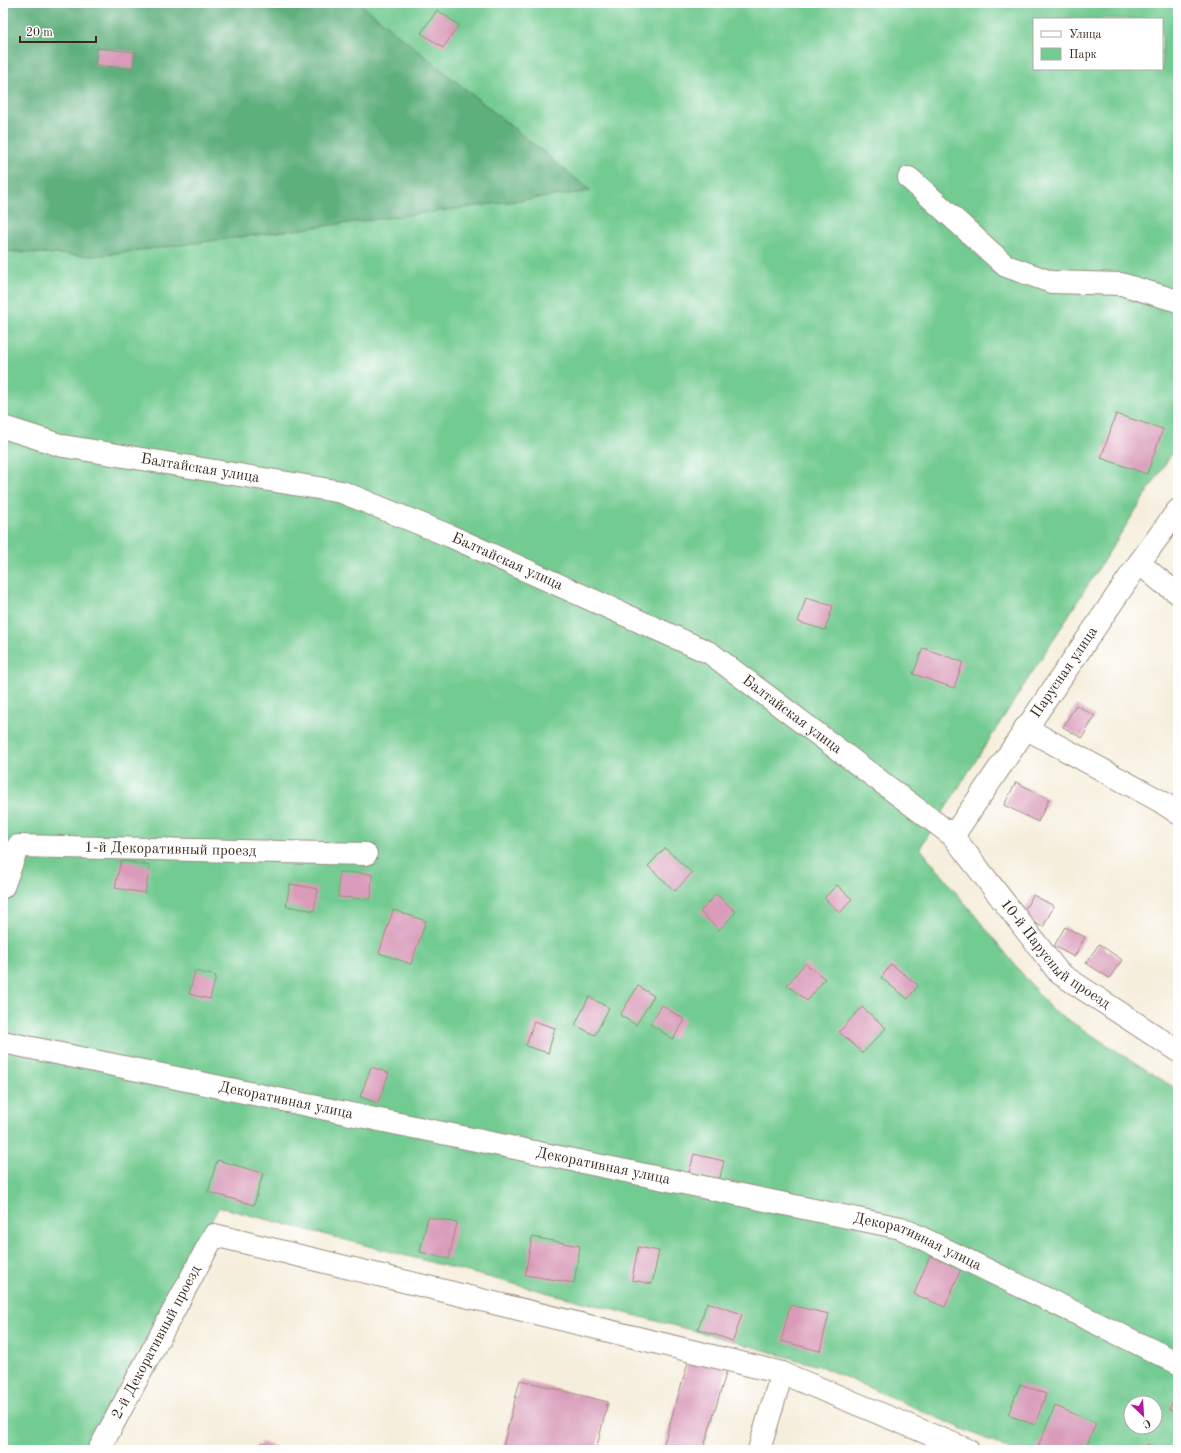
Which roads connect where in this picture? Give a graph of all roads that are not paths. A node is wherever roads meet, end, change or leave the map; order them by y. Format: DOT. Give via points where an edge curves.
graph roads {
  1 [pos="909,178"];
  2 [pos="1178,300"];
  3 [pos="3,427"];
  4 [pos="1178,510"];
  5 [pos="1139,563"];
  6 [pos="1178,593"];
  7 [pos="1025,728"];
  8 [pos="1178,813"];
  9 [pos="953,836"];
  10 [pos="366,854"];
  11 [pos="3,887"];
  12 [pos="3,1042"];
  13 [pos="1178,1051"];
  14 [pos="1178,1363"];
  15 [pos="782,1374"];
  16 [pos="98,1450"];
  17 [pos="759,1450"];
  18 [pos="968,1450"];
  1 -- 2 [label="street" via="1006,266 1051,282 1121,284"];
  3 -- 9 [label="street, Балтайская улица" via="63,446 342,492 450,536 710,653"];
  4 -- 5 [label="street, Парусная улица"];
  5 -- 6 [label="street"];
  5 -- 7 [label="street, Парусная улица"];
  7 -- 8 [label="street"];
  7 -- 9 [label="street, Парусная улица"];
  9 -- 13 [label="street, 10-й Парусный проезд" via="1059,973"];
  10 -- 11 [label="street, 1-й Декоративный проезд" via="18,846"];
  12 -- 14 [label="street, Декоративная улица" via="901,1228"];
  15 -- 16 [label="street, 2-й Декоративный проезд" via="214,1235"];
  15 -- 17 [label="street"];
  15 -- 18 [label="street"];
}
